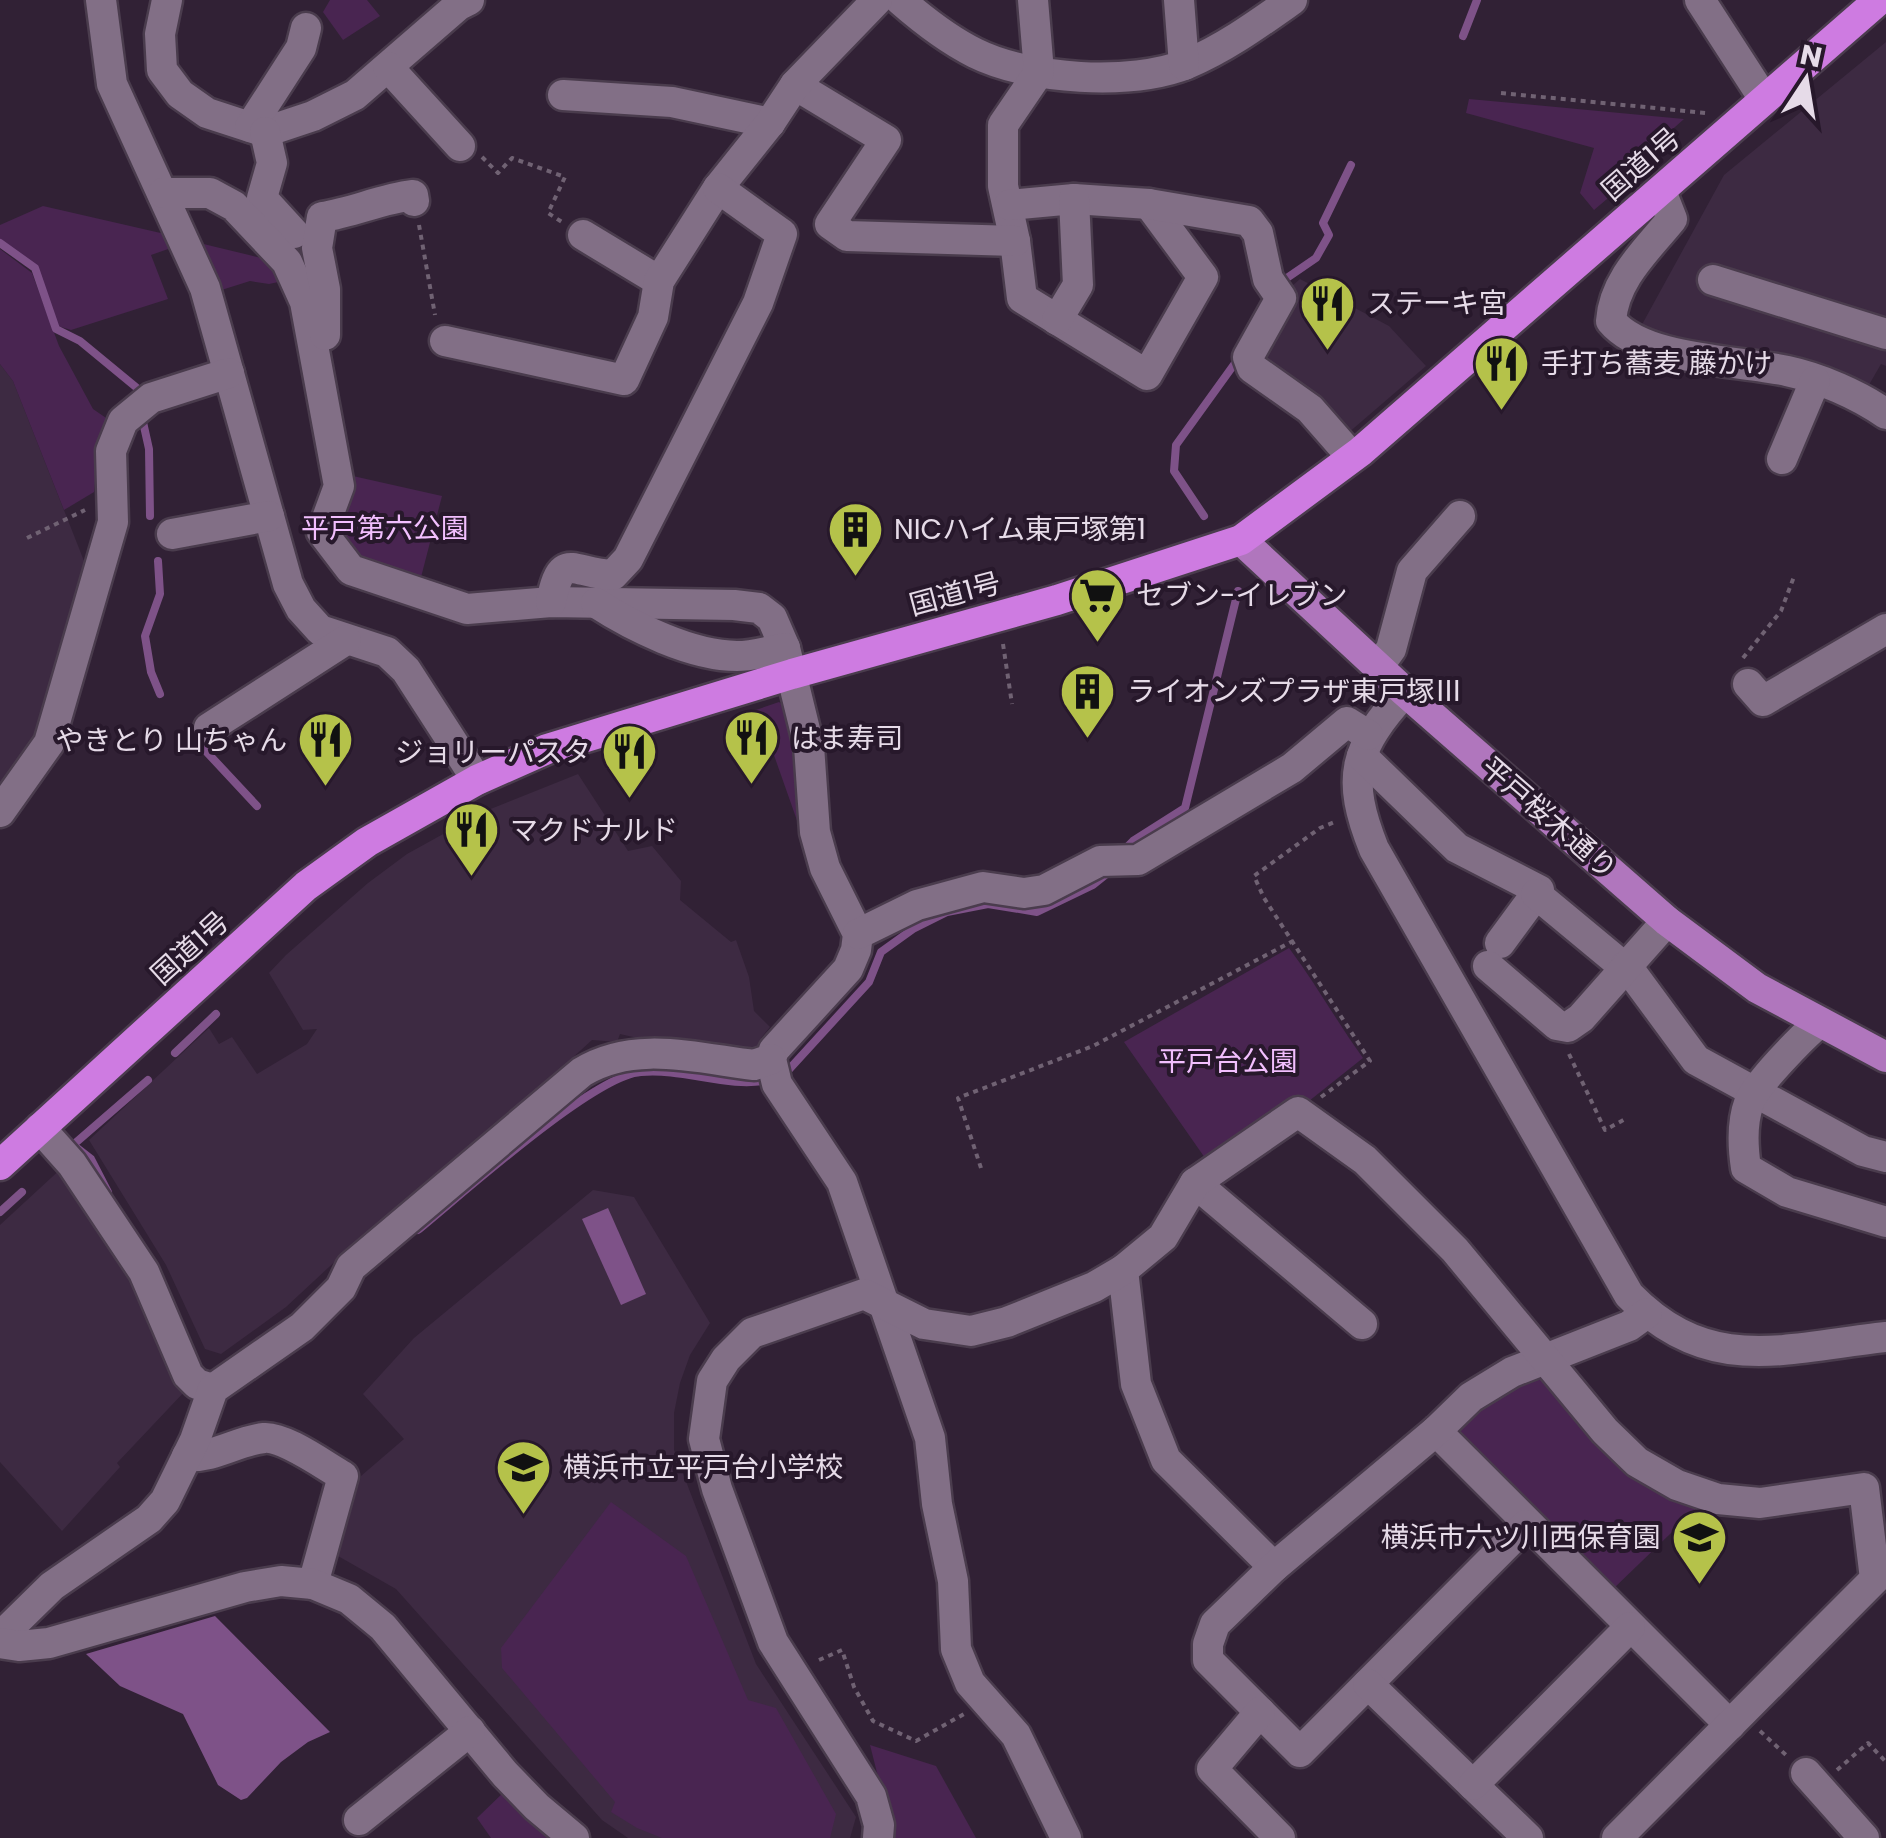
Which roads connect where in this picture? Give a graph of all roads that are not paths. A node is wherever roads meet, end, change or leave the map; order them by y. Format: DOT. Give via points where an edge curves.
graph roads {
  1 [pos="101,0"];
  2 [pos="168,0"];
  3 [pos="469,0"];
  4 [pos="876,0"];
  5 [pos="900,0"];
  6 [pos="1033,0"];
  7 [pos="1179,0"];
  8 [pos="1292,0"];
  9 [pos="1700,0"];
  10 [pos="1879,0"];
  11 [pos="306,28"];
  12 [pos="1184,65"];
  13 [pos="388,67"];
  14 [pos="1039,72"];
  15 [pos="795,85"];
  16 [pos="563,96"];
  17 [pos="1764,99"];
  18 [pos="770,122"];
  19 [pos="258,130"];
  20 [pos="460,146"];
  21 [pos="718,188"];
  22 [pos="1660,190"];
  23 [pos="163,192"];
  24 [pos="1074,199"];
  25 [pos="1150,204"];
  26 [pos="1009,205"];
  27 [pos="416,212"];
  28 [pos="294,233"];
  29 [pos="583,235"];
  30 [pos="1015,240"];
  31 [pos="1713,280"];
  32 [pos="659,281"];
  33 [pos="1057,320"];
  34 [pos="441,334"];
  35 [pos="1886,334"];
  36 [pos="312,337"];
  37 [pos="229,373"];
  38 [pos="1815,381"];
  39 [pos="1886,414"];
  40 [pos="1352,457"];
  41 [pos="1782,459"];
  42 [pos="269,516"];
  43 [pos="1460,516"];
  44 [pos="172,534"];
  45 [pos="1241,540"];
  46 [pos="551,602"];
  47 [pos="596,603"];
  48 [pos="1886,628"];
  49 [pos="346,640"];
  50 [pos="788,660"];
  51 [pos="1378,667"];
  52 [pos="1748,684"];
  53 [pos="1405,692"];
  54 [pos="209,728"];
  55 [pos="1365,746"];
  56 [pos="476,780"];
  57 [pos="0,812"];
  58 [pos="1536,894"];
  59 [pos="1667,921"];
  60 [pos="858,934"];
  61 [pos="1625,966"];
  62 [pos="1819,1023"];
  63 [pos="1886,1057"];
  64 [pos="774,1072"];
  65 [pos="1754,1094"];
  66 [pos="40,1128"];
  67 [pos="1886,1158"];
  68 [pos="0,1165"];
  69 [pos="1196,1183"];
  70 [pos="1886,1222"];
  71 [pos="1123,1270"];
  72 [pos="884,1302"];
  73 [pos="1647,1313"];
  74 [pos="1362,1324"];
  75 [pos="1886,1337"];
  76 [pos="1544,1359"];
  77 [pos="212,1388"];
  78 [pos="1436,1431"];
  79 [pos="187,1456"];
  80 [pos="1526,1525"];
  81 [pos="1274,1566"];
  82 [pos="313,1584"];
  83 [pos="1630,1627"];
  84 [pos="0,1640"];
  85 [pos="1368,1684"];
  86 [pos="1260,1712"];
  87 [pos="1740,1719"];
  88 [pos="470,1730"];
  89 [pos="1812,1780"];
  90 [pos="1473,1785"];
  91 [pos="359,1820"];
  92 [pos="574,1838"];
  93 [pos="878,1838"];
  94 [pos="1066,1838"];
  95 [pos="1280,1838"];
  96 [pos="1528,1838"];
  97 [pos="1616,1838"];
  98 [pos="1864,1838"];
  1 -- 23 [label="street" via="112,84"];
  2 -- 19 [label="street" via="160,34 162,70 207,113"];
  3 -- 13 [label="street"];
  4 -- 15 [label="street"];
  5 -- 14 [label="street" via="979,56"];
  6 -- 14 [label="street"];
  7 -- 12 [label="street"];
  8 -- 12 [label="street" via="1232,42"];
  9 -- 17 [label="street"];
  10 -- 17 [label="highway, 国道1号"];
  11 -- 19 [label="street"];
  12 -- 14 [label="street" via="1126,78"];
  13 -- 19 [label="street" via="355,95 313,116"];
  13 -- 20 [label="street"];
  14 -- 26 [label="street" via="1003,126"];
  15 -- 18 [label="street"];
  15 -- 30 [label="street" via="886,140 830,224 847,236"];
  16 -- 18 [label="street" via="672,102"];
  17 -- 22 [label="highway, 国道1号"];
  18 -- 21 [label="street"];
  19 -- 28 [label="street" via="272,164 262,198"];
  21 -- 32 [label="street"];
  21 -- 46 [label="street" via="782,234 758,303 628,559 613,575 562,570"];
  22 -- 38 [label="street" via="1672,219 1624,279 1611,321 1642,344"];
  22 -- 40 [label="highway, 国道1号"];
  23 -- 36 [label="street" via="210,194 234,206 287,262 306,302"];
  23 -- 37 [label="street" via="205,288"];
  24 -- 25 [label="street"];
  24 -- 26 [label="street"];
  24 -- 33 [label="street" via="1078,285"];
  25 -- 33 [label="street" via="1204,277 1146,375"];
  25 -- 40 [label="street" via="1249,221 1281,298 1248,357 1252,368 1310,409"];
  26 -- 30 [label="street"];
  27 -- 36 [label="street" via="413,194 322,217 317,248 327,335"];
  29 -- 32 [label="street"];
  30 -- 33 [label="street" via="1022,298"];
  31 -- 35 [label="street"];
  32 -- 34 [label="street" via="653,318 624,380"];
  36 -- 46 [label="street" via="338,486 322,532 350,570 467,610"];
  37 -- 42 [label="street"];
  37 -- 57 [label="street" via="150,398 122,422 111,451 112,522 49,744"];
  38 -- 39 [label="street"];
  38 -- 41 [label="street"];
  40 -- 45 [label="highway, 国道1号"];
  42 -- 44 [label="street"];
  42 -- 49 [label="street" via="301,609 320,630"];
  43 -- 51 [label="street" via="1412,571 1391,649"];
  45 -- 50 [label="highway, 国道1号" via="1057,600"];
  45 -- 51 [label="main road, 平戸桜木通り"];
  46 -- 47 [label="street"];
  47 -- 50 [label="street" via="650,634 726,656"];
  47 -- 50 [label="street" via="759,608 772,618"];
  48 -- 52 [label="street" via="1763,701"];
  49 -- 54 [label="street"];
  49 -- 56 [label="street" via="386,652 406,670"];
  50 -- 56 [label="highway, 国道1号"];
  50 -- 60 [label="street" via="809,746 825,868"];
  51 -- 53 [label="main road, 平戸桜木通り"];
  53 -- 55 [label="street"];
  53 -- 59 [label="main road, 平戸桜木通り"];
  55 -- 58 [label="street" via="1457,848"];
  55 -- 60 [label="street" via="1348,722 1292,768 1138,860 1100,861 1044,890 983,887 918,905"];
  55 -- 73 [label="street" via="1356,782 1374,849 1612,1271"];
  56 -- 66 [label="highway, 国道1号" via="366,842 306,886"];
  58 -- 61 [label="street"];
  58 -- 61 [label="street" via="1494,955 1566,1038"];
  59 -- 61 [label="street"];
  59 -- 62 [label="main road, 平戸桜木通り" via="1757,988"];
  60 -- 64 [label="street" via="848,968 774,1050"];
  61 -- 65 [label="street" via="1696,1060"];
  62 -- 63 [label="main road, 平戸桜木通り"];
  62 -- 65 [label="street"];
  64 -- 72 [label="street" via="842,1182"];
  64 -- 77 [label="street" via="663,1054 605,1058 346,1277 302,1327"];
  65 -- 67 [label="street"];
  65 -- 70 [label="street" via="1743,1149 1746,1168 1788,1192"];
  66 -- 68 [label="highway, 国道1号"];
  66 -- 77 [label="street" via="144,1272 188,1376"];
  69 -- 71 [label="street" via="1163,1237"];
  69 -- 74 [label="street"];
  69 -- 76 [label="street" via="1300,1113 1365,1160 1455,1250"];
  71 -- 72 [label="street" via="1029,1314 971,1331 924,1324"];
  71 -- 81 [label="street" via="1136,1384 1166,1460"];
  72 -- 93 [label="street" via="864,1294 752,1333 712,1381 704,1438 773,1642 872,1796"];
  72 -- 94 [label="street" via="930,1438 953,1580 956,1649 970,1684 1016,1735"];
  73 -- 75 [label="street" via="1706,1346 1740,1353"];
  73 -- 76 [label="street"];
  76 -- 78 [label="street" via="1471,1396"];
  76 -- 87 [label="street" via="1637,1462 1677,1484 1718,1499 1760,1503 1864,1488 1875,1580"];
  77 -- 79 [label="street"];
  78 -- 80 [label="street"];
  78 -- 81 [label="street"];
  79 -- 82 [label="street" via="268,1438 343,1476"];
  79 -- 84 [label="street" via="149,1519 52,1586"];
  80 -- 83 [label="street"];
  80 -- 85 [label="street"];
  81 -- 86 [label="street" via="1215,1624 1208,1644 1208,1660"];
  82 -- 84 [label="street" via="245,1587 50,1643"];
  82 -- 88 [label="street" via="349,1600 383,1627"];
  83 -- 87 [label="street"];
  83 -- 90 [label="street"];
  85 -- 86 [label="street" via="1300,1752"];
  85 -- 90 [label="street"];
  86 -- 95 [label="street" via="1212,1769"];
  87 -- 97 [label="street"];
  88 -- 91 [label="street"];
  88 -- 92 [label="street" via="537,1807"];
  89 -- 98 [label="street"];
  90 -- 96 [label="street"];
}
